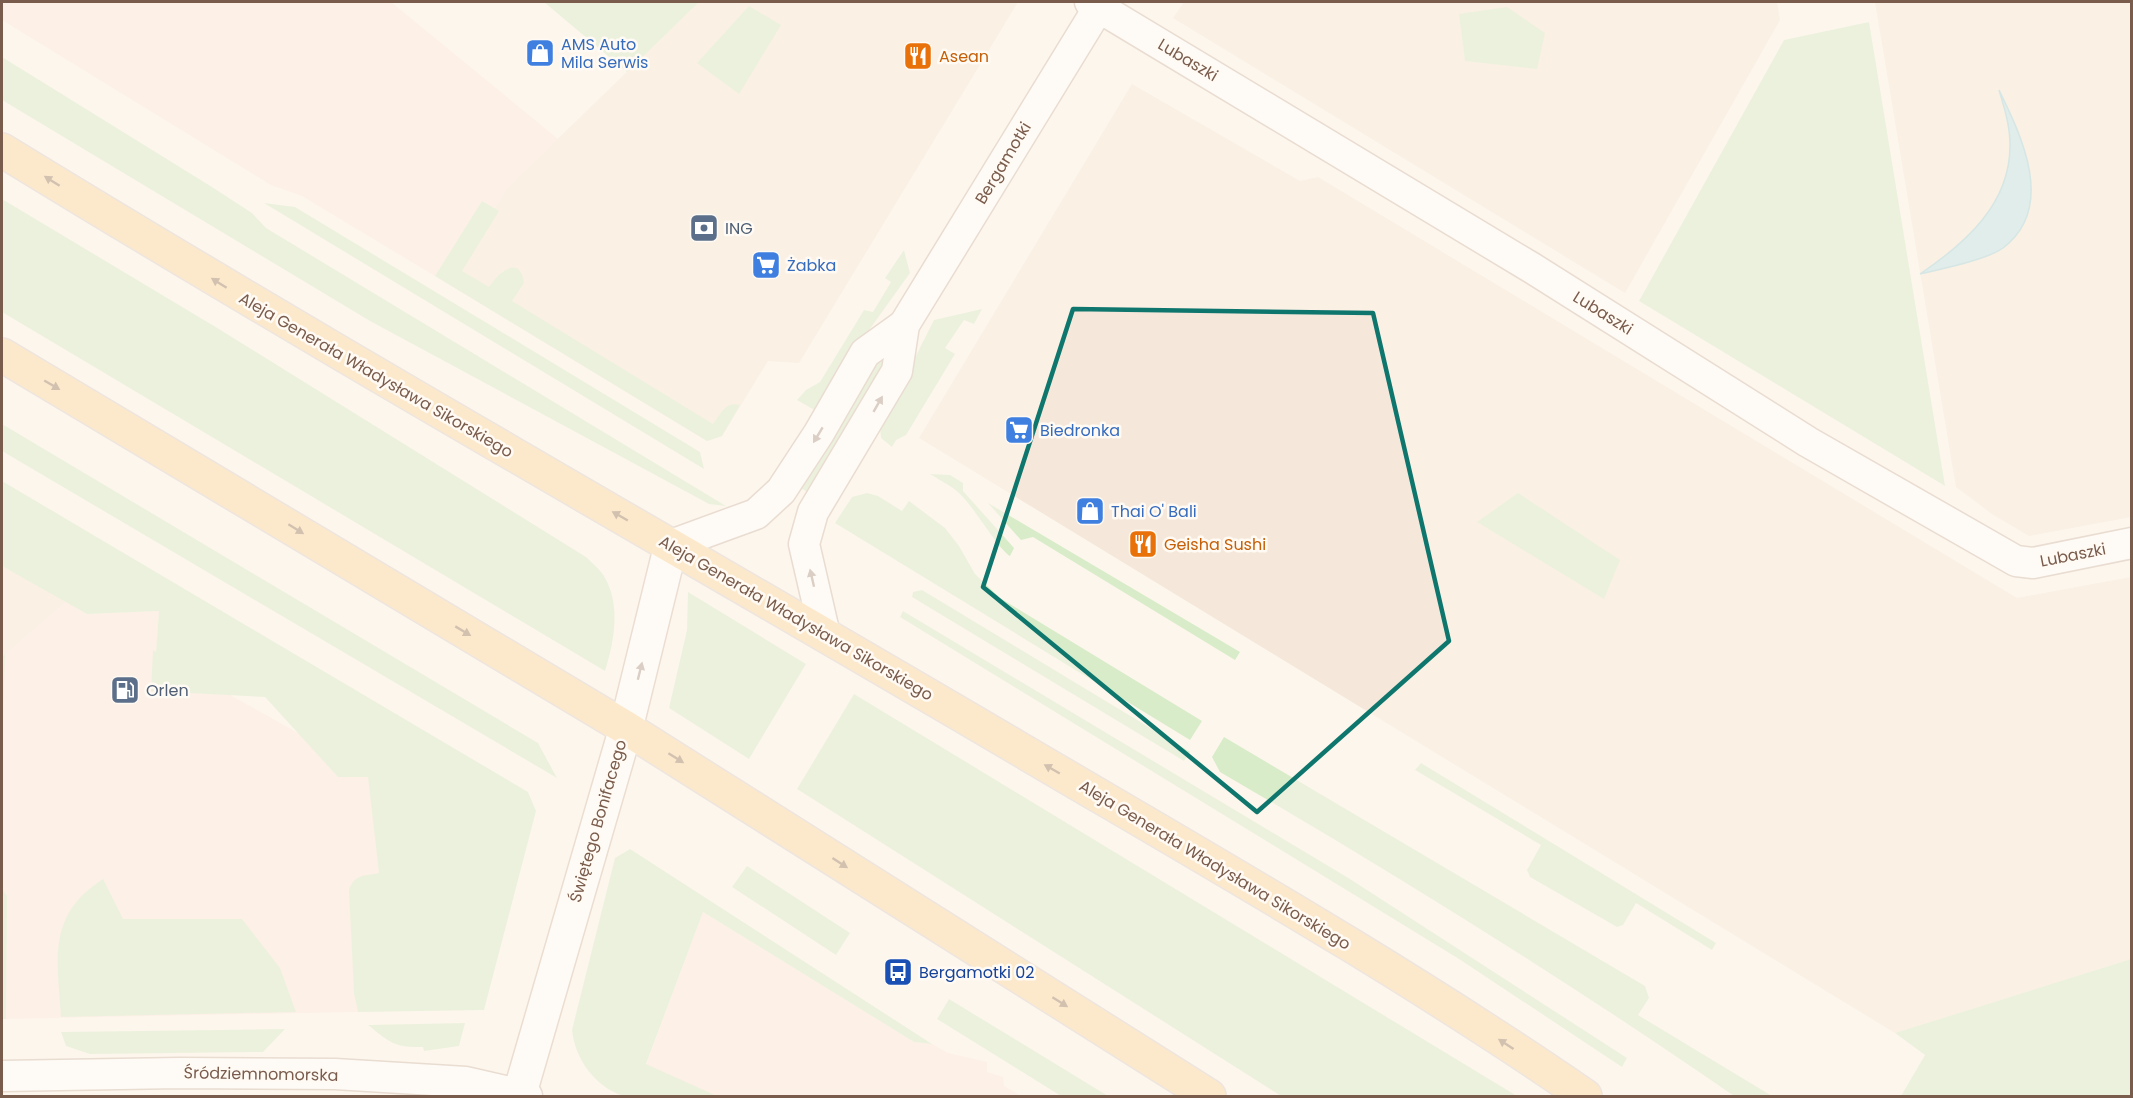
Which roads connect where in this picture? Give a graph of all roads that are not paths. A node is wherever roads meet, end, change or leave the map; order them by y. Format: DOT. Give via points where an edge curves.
graph roads {
  1 [pos="1097,3"];
  2 [pos="2,150"];
  3 [pos="904,325"];
  4 [pos="2,355"];
  5 [pos="2132,543"];
  6 [pos="671,545"];
  7 [pos="825,635"];
  8 [pos="626,728"];
  9 [pos="2,1076"];
  10 [pos="1197,1092"];
  11 [pos="522,1096"];
  12 [pos="1585,1096"];
  1 -- 3 [label="street, Bergamotki"];
  1 -- 5 [label="street, Lubaszki" via="1532,268 1808,442 2016,561 2033,563"];
  6 -- 2 [label="main road, Aleja Generała Władysława Sikorskiego, one-way" via="243,298"];
  3 -- 6 [label="street, Bergamotki, one-way" via="865,353 781,491 756,514"];
  7 -- 3 [label="street, Bergamotki, one-way" via="804,544 813,512 897,371"];
  4 -- 8 [label="main road, one-way"];
  6 -- 7 [label="main road, Aleja Generała Władysława Sikorskiego"];
  8 -- 6 [label="street, Świętego Bonifacego, one-way"];
  12 -- 7 [label="main road, Aleja Generała Władysława Sikorskiego, one-way" via="1343,940"];
  8 -- 10 [label="main road, one-way"];
  8 -- 11 [label="street, Świętego Bonifacego"];
  9 -- 11 [label="street, Śródziemnomorska" via="335,1074 466,1082"];
}
